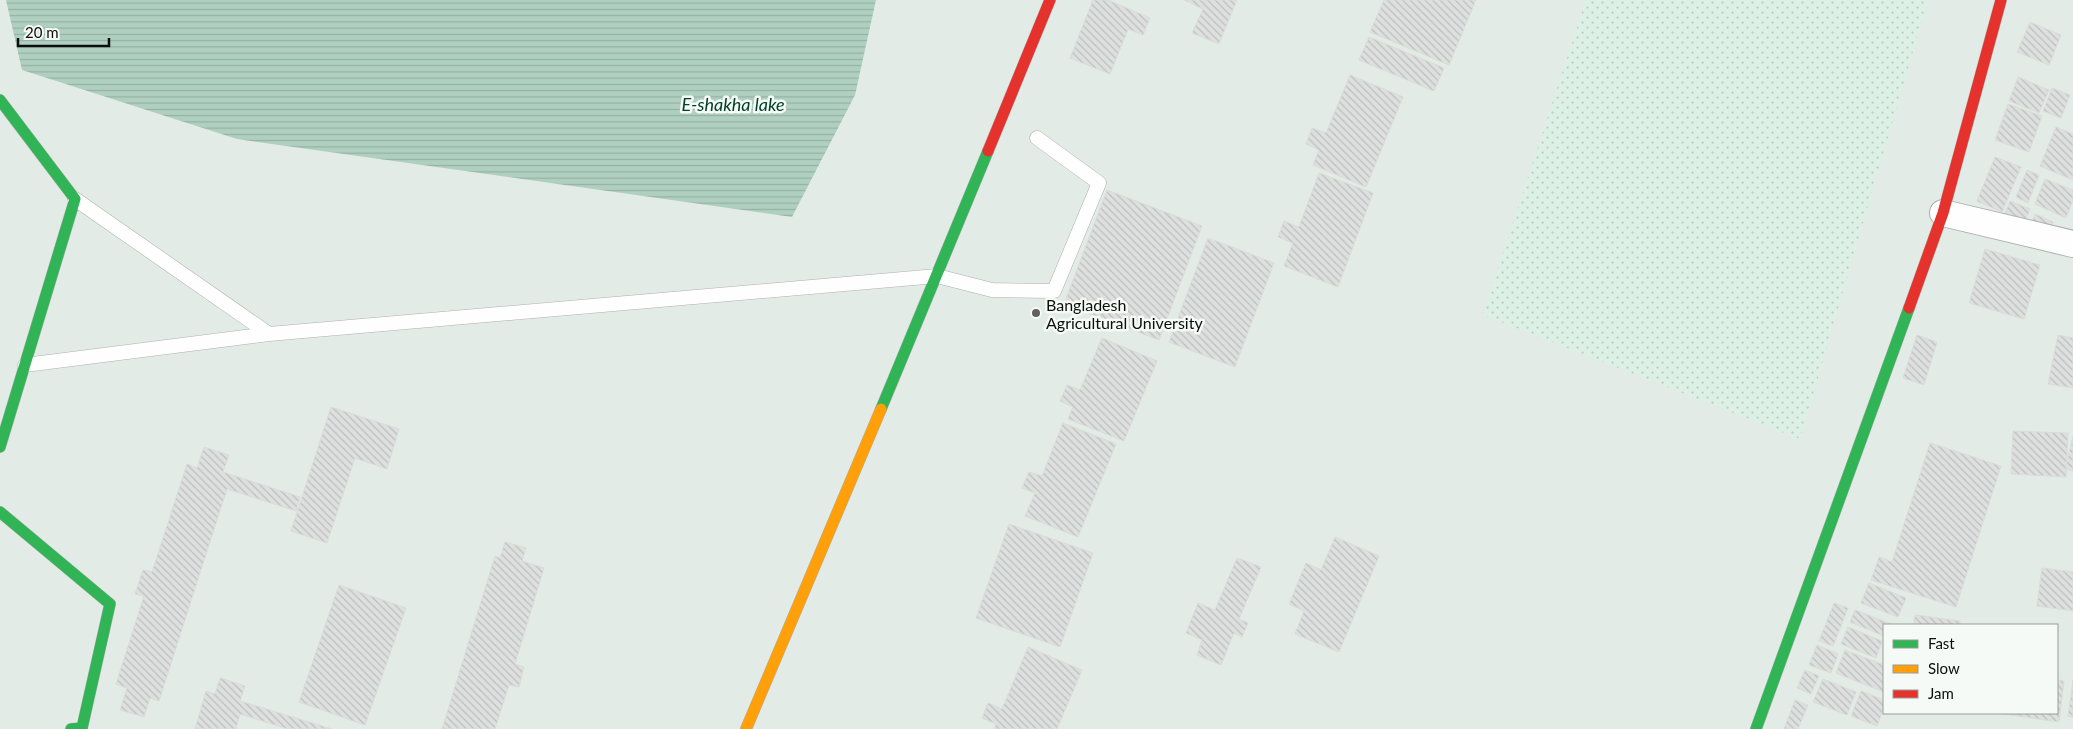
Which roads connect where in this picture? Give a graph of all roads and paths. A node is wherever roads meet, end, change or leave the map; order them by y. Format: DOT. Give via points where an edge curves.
graph roads {
  1 [pos="1050,0"];
  2 [pos="2001,0"];
  3 [pos="0,100"];
  4 [pos="1037,138"];
  5 [pos="75,199"];
  6 [pos="1943,212"];
  7 [pos="2073,244"];
  8 [pos="937,276"];
  9 [pos="269,334"];
  10 [pos="25,365"];
  11 [pos="0,447"];
  12 [pos="0,512"];
  13 [pos="72,729"];
  14 [pos="746,729"];
  15 [pos="1756,729"];
  1 -- 8 [label="street"];
  2 -- 6 [label="street"];
  3 -- 5 [label="street"];
  4 -- 8 [label="lane" via="1099,182 1054,291 992,290"];
  5 -- 9 [label="lane"];
  5 -- 10 [label="street"];
  6 -- 7 [label="street"];
  6 -- 15 [label="street"];
  8 -- 9 [label="lane"];
  8 -- 14 [label="street"];
  9 -- 10 [label="lane"];
  10 -- 11 [label="street"];
  12 -- 13 [label="street" via="110,604 82,728"];
}
